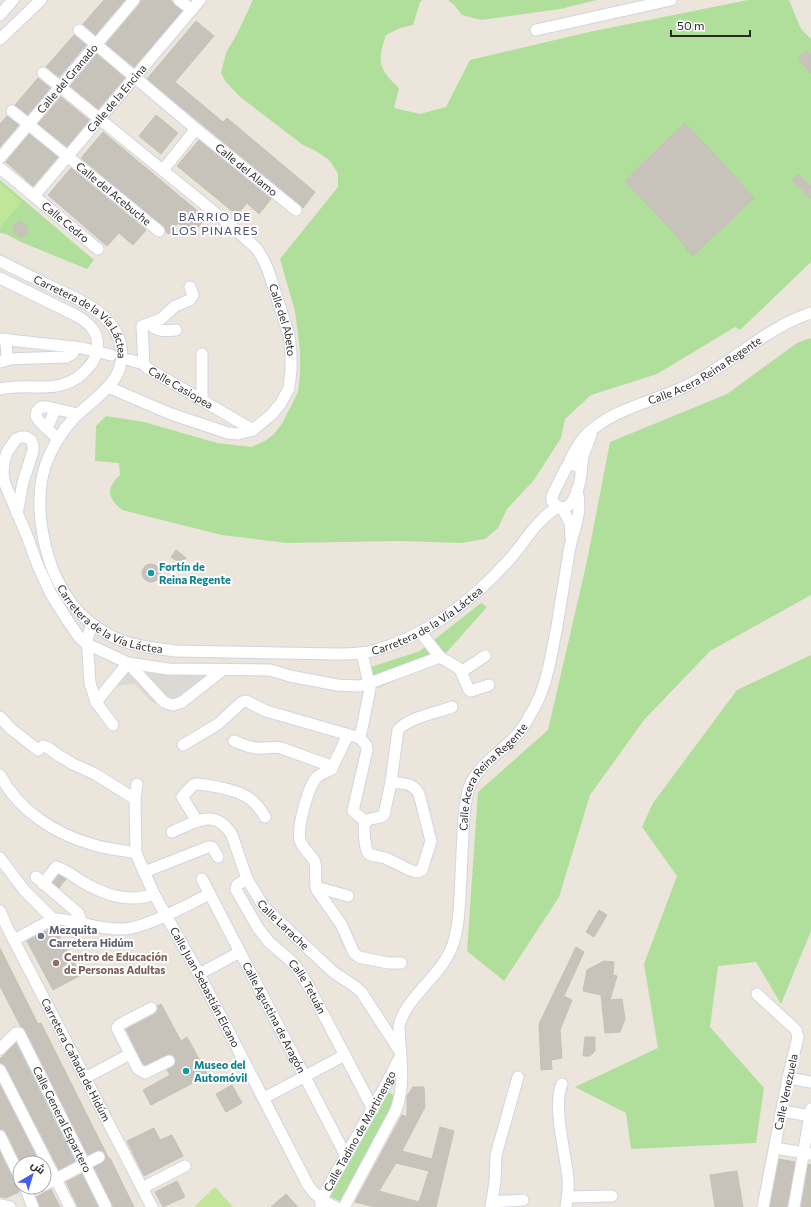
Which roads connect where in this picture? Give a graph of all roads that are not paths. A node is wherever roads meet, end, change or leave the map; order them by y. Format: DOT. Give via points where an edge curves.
graph roads {
  1 [pos="13,0"];
  2 [pos="41,0"];
  3 [pos="134,0"];
  4 [pos="179,0"];
  5 [pos="200,0"];
  6 [pos="671,0"];
  7 [pos="192,10"];
  8 [pos="0,15"];
  9 [pos="79,30"];
  10 [pos="536,30"];
  11 [pos="0,39"];
  12 [pos="96,44"];
  13 [pos="43,73"];
  14 [pos="136,77"];
  15 [pos="61,87"];
  16 [pos="12,111"];
  17 [pos="100,119"];
  18 [pos="29,124"];
  19 [pos="196,129"];
  20 [pos="68,157"];
  21 [pos="0,158"];
  22 [pos="0,168"];
  23 [pos="163,170"];
  24 [pos="34,196"];
  25 [pos="296,210"];
  26 [pos="159,231"];
  27 [pos="98,249"];
  28 [pos="0,261"];
  29 [pos="10,266"];
  30 [pos="2,279"];
  31 [pos="190,287"];
  32 [pos="811,313"];
  33 [pos="146,325"];
  34 [pos="176,330"];
  35 [pos="3,339"];
  36 [pos="75,348"];
  37 [pos="97,348"];
  38 [pos="202,354"];
  39 [pos="111,355"];
  40 [pos="130,360"];
  41 [pos="4,361"];
  42 [pos="144,364"];
  43 [pos="108,387"];
  44 [pos="0,389"];
  45 [pos="202,400"];
  46 [pos="55,409"];
  47 [pos="78,414"];
  48 [pos="45,427"];
  49 [pos="597,427"];
  50 [pos="253,430"];
  51 [pos="58,439"];
  52 [pos="568,465"];
  53 [pos="582,470"];
  54 [pos="577,490"];
  55 [pos="552,496"];
  56 [pos="560,508"];
  57 [pos="18,514"];
  58 [pos="537,524"];
  59 [pos="42,533"];
  60 [pos="27,536"];
  61 [pos="571,539"];
  62 [pos="94,625"];
  63 [pos="421,633"];
  64 [pos="87,644"];
  65 [pos="362,653"];
  66 [pos="485,656"];
  67 [pos="440,657"];
  68 [pos="128,663"];
  69 [pos="224,669"];
  70 [pos="461,672"];
  71 [pos="370,683"];
  72 [pos="489,685"];
  73 [pos="96,702"];
  74 [pos="452,707"];
  75 [pos="0,717"];
  76 [pos="113,725"];
  77 [pos="348,734"];
  78 [pos="360,738"];
  79 [pos="234,741"];
  80 [pos="183,745"];
  81 [pos="332,768"];
  82 [pos="0,775"];
  83 [pos="391,782"];
  84 [pos="137,784"];
  85 [pos="135,799"];
  86 [pos="265,817"];
  87 [pos="197,821"];
  88 [pos="366,822"];
  89 [pos="172,832"];
  90 [pos="136,853"];
  91 [pos="218,857"];
  92 [pos="0,858"];
  93 [pos="144,872"];
  94 [pos="202,879"];
  95 [pos="247,879"];
  96 [pos="316,887"];
  97 [pos="154,894"];
  98 [pos="210,894"];
  99 [pos="348,896"];
  100 [pos="0,911"];
  101 [pos="165,915"];
  102 [pos="53,920"];
  103 [pos="81,922"];
  104 [pos="4,931"];
  105 [pos="14,940"];
  106 [pos="240,952"];
  107 [pos="401,963"];
  108 [pos="199,974"];
  109 [pos="757,994"];
  110 [pos="407,1007"];
  111 [pos="151,1008"];
  112 [pos="0,1049"];
  113 [pos="130,1054"];
  114 [pos="400,1054"];
  115 [pos="345,1055"];
  116 [pos="169,1061"];
  117 [pos="0,1070"];
  118 [pos="305,1076"];
  119 [pos="85,1078"];
  120 [pos="518,1078"];
  121 [pos="788,1078"];
  122 [pos="811,1082"];
  123 [pos="562,1084"];
  124 [pos="264,1098"];
  125 [pos="373,1109"];
  126 [pos="782,1111"];
  127 [pos="811,1114"];
  128 [pos="0,1136"];
  129 [pos="775,1148"];
  130 [pos="807,1153"];
  131 [pos="346,1156"];
  132 [pos="99,1157"];
  133 [pos="12,1161"];
  134 [pos="85,1165"];
  135 [pos="185,1166"];
  136 [pos="56,1179"];
  137 [pos="52,1181"];
  138 [pos="142,1188"];
  139 [pos="28,1195"];
  140 [pos="612,1196"];
  141 [pos="523,1200"];
  142 [pos="567,1202"];
  143 [pos="321,1204"];
  144 [pos="492,1204"];
  145 [pos="0,1205"];
  146 [pos="10,1207"];
  147 [pos="33,1207"];
  148 [pos="70,1207"];
  149 [pos="106,1207"];
  150 [pos="152,1207"];
  151 [pos="335,1207"];
  152 [pos="344,1207"];
  153 [pos="763,1207"];
  154 [pos="794,1207"];
  1 -- 8 [label="street"];
  2 -- 11 [label="street"];
  3 -- 12 [label="street, Calle del Granado"];
  4 -- 7 [label="street"];
  5 -- 7 [label="street, Calle de la Encina"];
  6 -- 10 [label="street"];
  7 -- 14 [label="street, Calle de la Encina"];
  9 -- 12 [label="street, Calle del Alamo"];
  12 -- 14 [label="street, Calle del Alamo"];
  12 -- 15 [label="street, Calle del Granado"];
  13 -- 15 [label="street, Calle del Abeto"];
  14 -- 17 [label="street, Calle de la Encina"];
  14 -- 19 [label="street, Calle del Alamo"];
  15 -- 17 [label="street, Calle del Abeto"];
  15 -- 18 [label="street, Calle del Granado"];
  16 -- 18 [label="street, Calle del Acebuche"];
  17 -- 20 [label="street, Calle de la Encina"];
  17 -- 23 [label="street, Calle del Abeto"];
  18 -- 20 [label="street, Calle del Acebuche"];
  18 -- 21 [label="street, Calle del Granado"];
  19 -- 23 [label="street"];
  19 -- 25 [label="street, Calle del Alamo"];
  20 -- 24 [label="street, Calle de la Encina"];
  20 -- 26 [label="street, Calle del Acebuche"];
  22 -- 24 [label="street, Calle Cedro"];
  23 -- 50 [label="street, Calle del Abeto" via="248,239 268,270 289,335 291,370 289,388 281,403"];
  24 -- 27 [label="street, Calle Cedro"];
  28 -- 29 [label="street, Carretera de la Vía Láctea"];
  29 -- 30 [label="street"];
  29 -- 43 [label="street, Carretera de la Vía Láctea" via="89,305 108,321 120,340 122,364"];
  30 -- 37 [label="street" via="88,323 94,330"];
  31 -- 33 [label="street" via="190,300 176,306 162,319"];
  32 -- 49 [label="street, Calle Acera Reina Regente" via="774,330 682,389 623,410"];
  33 -- 34 [label="street" via="161,331"];
  33 -- 42 [label="street, Calle Casiopea"];
  35 -- 36 [label="street"];
  35 -- 41 [label="street"];
  36 -- 37 [label="street"];
  36 -- 41 [label="street" via="72,354 66,357"];
  37 -- 39 [label="street"];
  37 -- 44 [label="street" via="91,365 72,382 48,387"];
  38 -- 45 [label="street"];
  40 -- 42 [label="street"];
  42 -- 45 [label="street, Calle Casiopea"];
  43 -- 47 [label="street, Carretera de la Vía Láctea"];
  43 -- 50 [label="street" via="218,430 238,434"];
  45 -- 50 [label="street, Calle Casiopea"];
  46 -- 47 [label="street"];
  46 -- 48 [label="street"];
  46 -- 48 [label="street" via="41,407 37,411 36,416"];
  47 -- 51 [label="street, Carretera de la Vía Láctea"];
  48 -- 51 [label="street"];
  49 -- 52 [label="street, Calle Acera Reina Regente" via="579,443"];
  49 -- 53 [label="street, Calle Acera Reina Regente" via="586,445"];
  51 -- 59 [label="street, Carretera de la Vía Láctea" via="43,476 40,497"];
  52 -- 53 [label="street" via="576,464"];
  52 -- 55 [label="street, Calle Acera Reina Regente"];
  53 -- 54 [label="street, Calle Acera Reina Regente"];
  54 -- 56 [label="street" via="571,504"];
  54 -- 61 [label="street, Calle Acera Reina Regente" via="580,509"];
  55 -- 56 [label="street, Calle Acera Reina Regente" via="552,501"];
  55 -- 58 [label="street"];
  56 -- 58 [label="street" via="547,514"];
  56 -- 61 [label="street, Calle Acera Reina Regente" via="570,523"];
  57 -- 57 [label="street" via="23,482 33,450 31,440 21,436 7,452 3,473"];
  57 -- 60 [label="street"];
  58 -- 63 [label="street, Carretera de la Vía Láctea" via="492,579 454,611"];
  59 -- 60 [label="street"];
  59 -- 62 [label="street, Carretera de la Vía Láctea" via="50,560 71,603"];
  60 -- 64 [label="street" via="51,594 79,637"];
  61 -- 110 [label="street, Calle Acera Reina Regente" via="552,655 539,698 515,737 485,765 468,789 464,813 459,907 454,939 447,957"];
  62 -- 64 [label="street" via="90,630"];
  62 -- 65 [label="street, Carretera de la Vía Láctea" via="120,640 149,648 183,651"];
  63 -- 65 [label="street, Carretera de la Vía Láctea"];
  63 -- 67 [label="street"];
  64 -- 68 [label="street"];
  64 -- 73 [label="street" via="90,683"];
  65 -- 71 [label="street"];
  66 -- 70 [label="street"];
  67 -- 70 [label="street"];
  67 -- 71 [label="street"];
  68 -- 69 [label="street" via="168,669"];
  68 -- 69 [label="street" via="164,702 173,704 182,702"];
  68 -- 73 [label="street"];
  69 -- 71 [label="street" via="270,670 336,685 360,686"];
  70 -- 72 [label="street" via="471,691"];
  71 -- 78 [label="street"];
  73 -- 76 [label="street"];
  74 -- 83 [label="street" via="402,725 398,730"];
  75 -- 85 [label="street" via="38,750 43,746 47,747"];
  77 -- 78 [label="street"];
  77 -- 80 [label="street" via="266,711 246,701 207,731"];
  77 -- 81 [label="street"];
  78 -- 88 [label="street" via="367,750 353,811"];
  79 -- 81 [label="street" via="252,748 274,746"];
  81 -- 96 [label="street" via="325,771 311,786 300,827 302,844 314,860"];
  82 -- 90 [label="street" via="16,800 43,822 94,845"];
  83 -- 88 [label="street" via="384,816"];
  83 -- 88 [label="street" via="413,785 419,794 431,842 422,870 412,871 381,856 368,853 364,826"];
  84 -- 85 [label="street, Calle Juan Sebastián Elcano"];
  85 -- 90 [label="street, Calle Juan Sebastián Elcano"];
  86 -- 87 [label="street" via="242,793 196,784 182,797"];
  87 -- 89 [label="street, Calle Larache"];
  87 -- 95 [label="street, Calle Larache" via="212,818 228,829"];
  90 -- 93 [label="street, Calle Juan Sebastián Elcano"];
  91 -- 93 [label="street" via="212,847 208,847"];
  92 -- 102 [label="street" via="24,890"];
  93 -- 97 [label="street, Calle Juan Sebastián Elcano"];
  94 -- 98 [label="street, Calle Agustina de Aragón"];
  95 -- 114 [label="street, Calle Larache" via="272,915 332,971 356,986"];
  95 -- 115 [label="street, Calle Tetuán" via="237,885 236,890 258,928 300,972"];
  96 -- 99 [label="street"];
  96 -- 107 [label="street" via="341,924 354,953 359,957 388,964"];
  97 -- 101 [label="street, Calle Juan Sebastián Elcano"];
  97 -- 103 [label="street" via="135,899 116,896 94,888 56,867 40,880 78,913"];
  98 -- 101 [label="street"];
  98 -- 106 [label="street, Calle Agustina de Aragón"];
  100 -- 104 [label="street, Carretera Cañada de Hidúm"];
  101 -- 103 [label="street" via="141,926 126,929 112,929"];
  101 -- 108 [label="street, Calle Juan Sebastián Elcano"];
  102 -- 103 [label="street"];
  102 -- 105 [label="street"];
  104 -- 105 [label="street, Carretera Cañada de Hidúm"];
  105 -- 119 [label="street, Carretera Cañada de Hidúm"];
  106 -- 108 [label="street"];
  106 -- 118 [label="street, Calle Agustina de Aragón"];
  108 -- 124 [label="street, Calle Juan Sebastián Elcano"];
  109 -- 121 [label="street, Calle Venezuela" via="798,1033"];
  110 -- 114 [label="street, Calle Tadino de Martinengo" via="400,1019"];
  111 -- 113 [label="street" via="117,1028"];
  112 -- 134 [label="street, Calle General Espartero" via="18,1032"];
  113 -- 116 [label="street" via="138,1069 145,1073"];
  113 -- 119 [label="street"];
  114 -- 125 [label="street, Calle Tadino de Martinengo"];
  114 -- 152 [label="street, Calle Tadino de Martinengo" via="402,1079 396,1110"];
  115 -- 118 [label="street"];
  115 -- 125 [label="street, Calle Tetuán"];
  117 -- 136 [label="street"];
  118 -- 124 [label="street"];
  118 -- 131 [label="street, Calle Agustina de Aragón"];
  119 -- 138 [label="street, Carretera Cañada de Hidúm"];
  120 -- 144 [label="street" via="496,1155"];
  121 -- 122 [label="street"];
  121 -- 126 [label="street, Calle Venezuela"];
  123 -- 142 [label="street" via="558,1105 568,1179"];
  124 -- 143 [label="street, Calle Juan Sebastián Elcano" via="308,1185"];
  125 -- 131 [label="street, Calle Tadino de Martinengo"];
  126 -- 127 [label="street"];
  126 -- 129 [label="street, Calle Venezuela"];
  127 -- 130 [label="street"];
  128 -- 133 [label="street"];
  129 -- 130 [label="street"];
  129 -- 153 [label="street, Calle Venezuela"];
  130 -- 154 [label="street"];
  131 -- 143 [label="street, Calle Tadino de Martinengo"];
  132 -- 134 [label="street"];
  134 -- 136 [label="street"];
  134 -- 149 [label="street, Calle General Espartero"];
  135 -- 138 [label="street"];
  136 -- 137 [label="street"];
  136 -- 148 [label="street"];
  138 -- 150 [label="street, Carretera Cañada de Hidúm"];
  139 -- 147 [label="street"];
  140 -- 142 [label="street"];
  141 -- 144 [label="street"];
  143 -- 151 [label="street"];
  145 -- 146 [label="street"];
}
